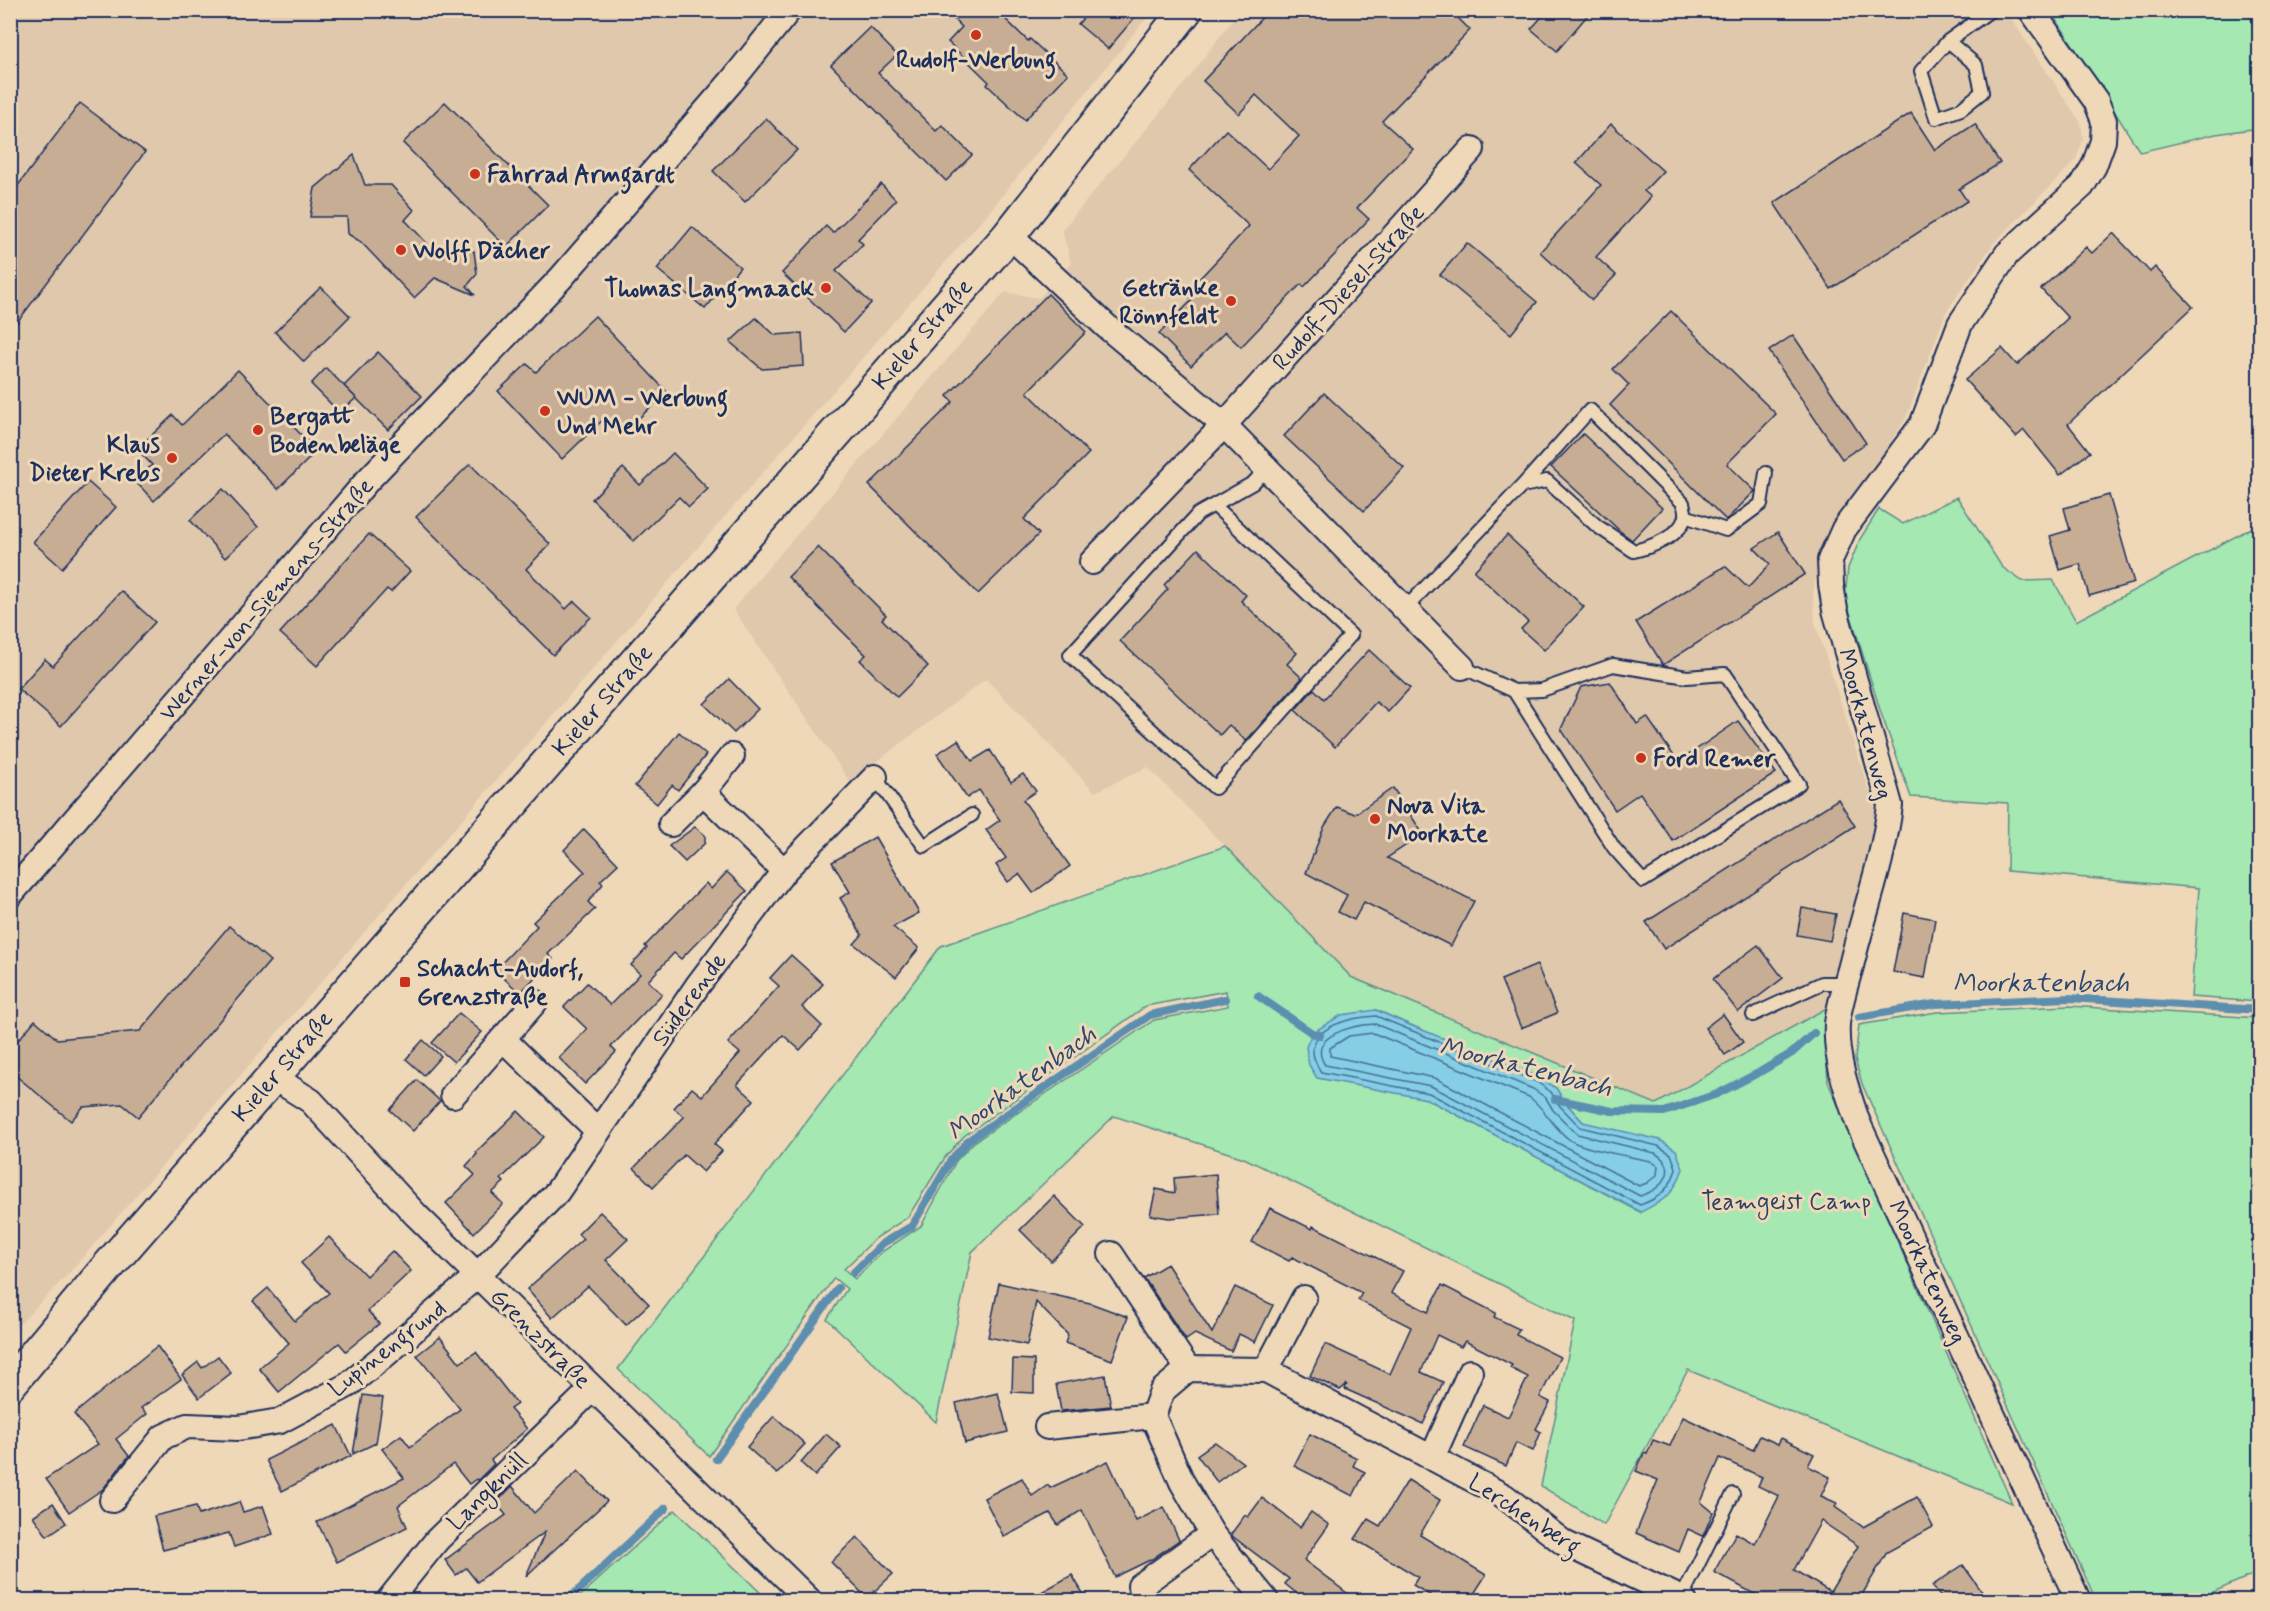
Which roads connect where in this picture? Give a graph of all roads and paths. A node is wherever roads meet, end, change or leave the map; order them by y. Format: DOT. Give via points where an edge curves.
graph roads {
  1 [pos="789,10"];
  2 [pos="1186,10"];
  3 [pos="1991,10"];
  4 [pos="2031,10"];
  5 [pos="1948,41"];
  6 [pos="1472,150"];
  7 [pos="1009,235"];
  8 [pos="1224,425"];
  9 [pos="1267,468"];
  10 [pos="1766,473"];
  11 [pos="1522,486"];
  12 [pos="1214,506"];
  13 [pos="1685,516"];
  14 [pos="1092,562"];
  15 [pos="1405,609"];
  16 [pos="1462,667"];
  17 [pos="1514,691"];
  18 [pos="732,756"];
  19 [pos="875,777"];
  20 [pos="703,792"];
  21 [pos="972,815"];
  22 [pos="671,824"];
  23 [pos="784,871"];
  24 [pos="10,895"];
  25 [pos="1846,982"];
  26 [pos="535,1002"];
  27 [pos="1753,1015"];
  28 [pos="503,1040"];
  29 [pos="273,1077"];
  30 [pos="453,1095"];
  31 [pos="598,1131"];
  32 [pos="1111,1254"];
  33 [pos="478,1275"];
  34 [pos="1304,1298"];
  35 [pos="1188,1369"];
  36 [pos="1266,1370"];
  37 [pos="1470,1372"];
  38 [pos="10,1384"];
  39 [pos="592,1389"];
  40 [pos="1153,1416"];
  41 [pos="1047,1427"];
  42 [pos="1432,1458"];
  43 [pos="1733,1494"];
  44 [pos="112,1500"];
  45 [pos="1212,1534"];
  46 [pos="1140,1586"];
  47 [pos="389,1600"];
  48 [pos="809,1600"];
  49 [pos="1266,1600"];
  50 [pos="1682,1600"];
  51 [pos="2078,1600"];
  1 -- 24 [label="street, Werner-von-Siemens-Straße" via="561,278 367,481"];
  2 -- 7 [label="street, Kieler Straße"];
  3 -- 5 [label="lane"];
  4 -- 25 [label="street, Moorkatenweg" via="2096,101 2104,121 2103,141 2082,186 2007,254 1980,293 1960,324 1922,425 1844,529 1830,560 1835,610 1890,805 1886,838"];
  5 -- 5 [label="lane" via="1921,71 1936,118 1961,110 1982,92 1976,65"];
  6 -- 8 [label="street, Rudolf-Diesel-Straße"];
  7 -- 8 [label="street" via="1106,326"];
  7 -- 29 [label="street, Kieler Straße"];
  8 -- 9 [label="street"];
  8 -- 14 [label="street, Rudolf-Diesel-Straße"];
  9 -- 12 [label="lane" via="1253,483"];
  9 -- 15 [label="street"];
  10 -- 13 [label="lane" via="1761,504 1726,530"];
  11 -- 13 [label="lane" via="1547,481 1597,526 1634,551 1648,548 1677,531"];
  11 -- 13 [label="lane" via="1590,410 1683,503"];
  11 -- 15 [label="lane"];
  12 -- 12 [label="lane" via="1198,514 1070,655 1215,788 1350,635"];
  15 -- 16 [label="street"];
  16 -- 17 [label="lane"];
  17 -- 17 [label="lane" via="1542,690 1613,664 1687,677 1725,674 1799,784 1643,881 1614,848"];
  18 -- 20 [label="street"];
  19 -- 21 [label="lane" via="924,846"];
  19 -- 23 [label="street, Süderende"];
  20 -- 22 [label="street"];
  20 -- 23 [label="street"];
  23 -- 31 [label="street, Süderende" via="698,985"];
  25 -- 27 [label="lane" via="1821,983"];
  25 -- 51 [label="street, Moorkatenweg" via="1838,1023 1839,1056 1858,1123"];
  26 -- 28 [label="street"];
  28 -- 30 [label="street"];
  28 -- 31 [label="street"];
  29 -- 33 [label="street, Grenzstraße" via="311,1101 416,1215"];
  29 -- 38 [label="street, Kieler Straße"];
  31 -- 33 [label="street, Süderende" via="557,1192"];
  32 -- 35 [label="street"];
  33 -- 39 [label="street, Grenzstraße"];
  33 -- 44 [label="street, Lupinengrund" via="348,1385 280,1421 238,1428 187,1426 163,1437"];
  34 -- 36 [label="street"];
  35 -- 36 [label="street, Lerchenberg"];
  35 -- 40 [label="street" via="1162,1391"];
  36 -- 42 [label="street, Lerchenberg"];
  37 -- 42 [label="street"];
  39 -- 47 [label="street, Langknüll" via="436,1540"];
  39 -- 48 [label="street, Grenzstraße"];
  40 -- 41 [label="street"];
  40 -- 45 [label="street" via="1182,1482"];
  42 -- 50 [label="street, Lerchenberg" via="1504,1496 1564,1543"];
  43 -- 50 [label="lane"];
  45 -- 46 [label="street"];
  45 -- 49 [label="street"];
}
